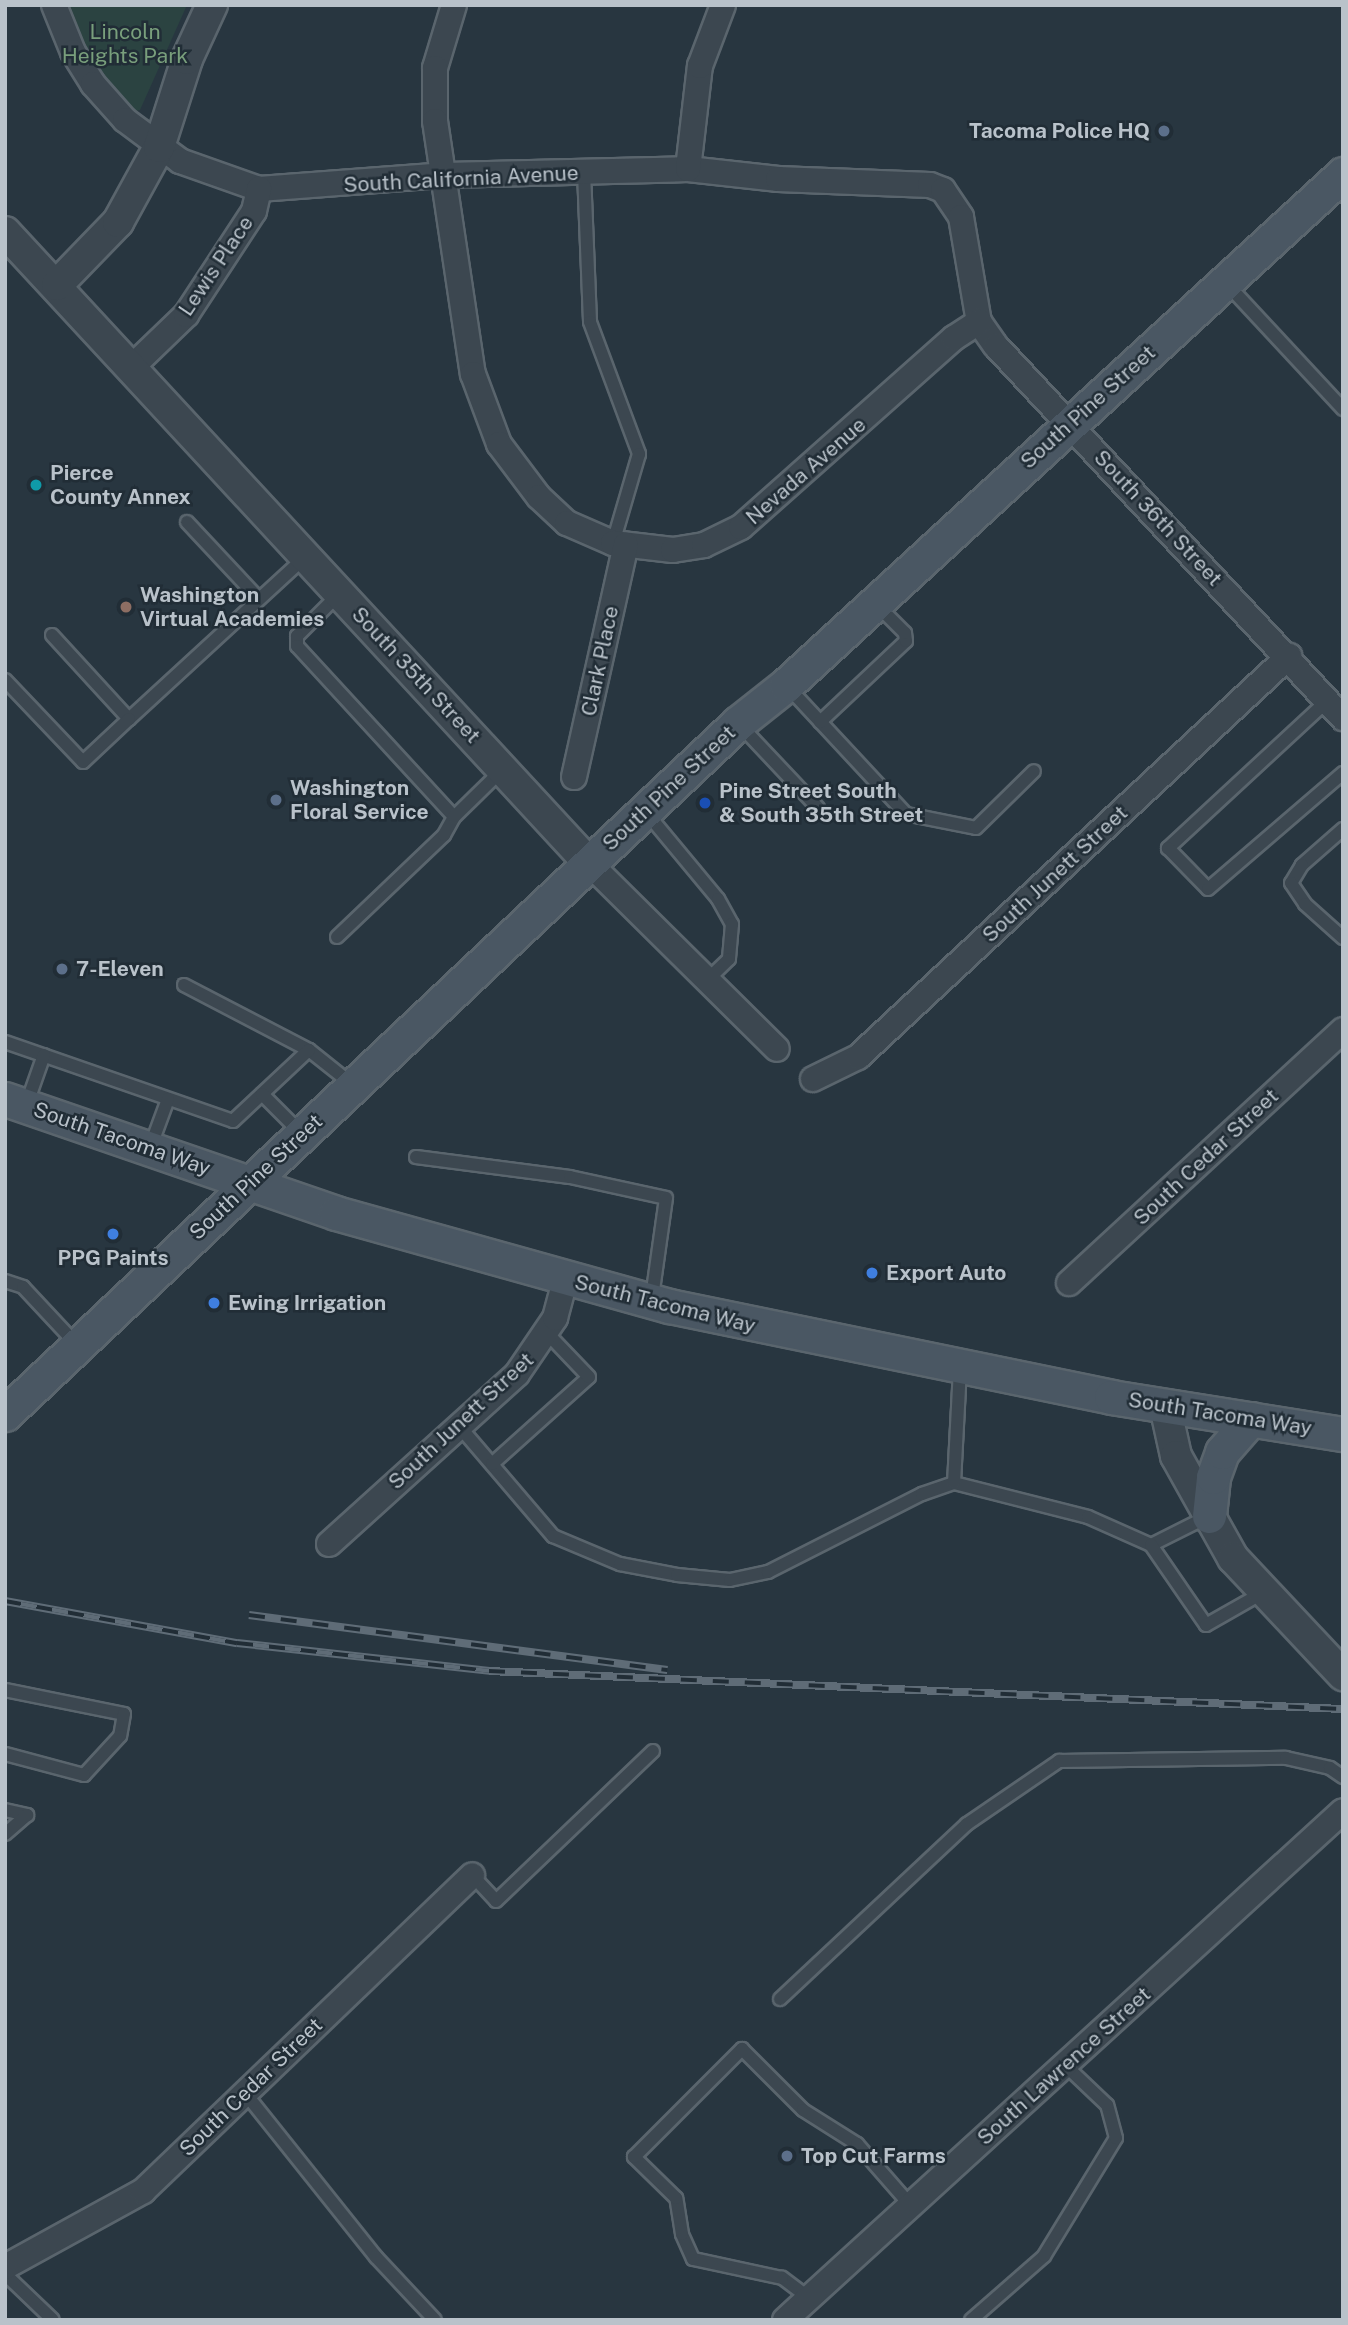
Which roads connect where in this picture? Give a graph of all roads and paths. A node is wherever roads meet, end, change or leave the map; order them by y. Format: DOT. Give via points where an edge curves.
graph roads {
  1 [pos="54,5"];
  2 [pos="212,5"];
  3 [pos="454,5"];
  4 [pos="723,5"];
  5 [pos="159,147"];
  6 [pos="688,169"];
  7 [pos="583,172"];
  8 [pos="1343,174"];
  9 [pos="446,176"];
  10 [pos="259,189"];
  11 [pos="5,232"];
  12 [pos="1225,282"];
  13 [pos="57,285"];
  14 [pos="979,322"];
  15 [pos="133,366"];
  16 [pos="1343,409"];
  17 [pos="1070,423"];
  18 [pos="187,522"];
  19 [pos="620,544"];
  20 [pos="306,556"];
  21 [pos="340,593"];
  22 [pos="259,599"];
  23 [pos="875,603"];
  24 [pos="52,635"];
  25 [pos="1289,656"];
  26 [pos="5,680"];
  27 [pos="786,685"];
  28 [pos="1335,709"];
  29 [pos="129,719"];
  30 [pos="820,722"];
  31 [pos="738,723"];
  32 [pos="502,770"];
  33 [pos="1034,771"];
  34 [pos="1343,773"];
  35 [pos="574,777"];
  36 [pos="818,808"];
  37 [pos="645,810"];
  38 [pos="454,817"];
  39 [pos="1343,829"];
  40 [pos="589,863"];
  41 [pos="337,937"];
  42 [pos="1343,938"];
  43 [pos="705,982"];
  44 [pos="184,985"];
  45 [pos="1343,1030"];
  46 [pos="5,1042"];
  47 [pos="777,1049"];
  48 [pos="309,1050"];
  49 [pos="44,1055"];
  50 [pos="813,1079"];
  51 [pos="353,1085"];
  52 [pos="262,1094"];
  53 [pos="168,1099"];
  54 [pos="16,1102"];
  55 [pos="301,1134"];
  56 [pos="150,1148"];
  57 [pos="416,1157"];
  58 [pos="249,1183"];
  59 [pos="565,1280"];
  60 [pos="5,1281"];
  61 [pos="1069,1283"];
  62 [pos="651,1302"];
  63 [pos="547,1333"];
  64 [pos="78,1345"];
  65 [pos="960,1364"];
  66 [pos="1165,1406"];
  67 [pos="5,1414"];
  68 [pos="1251,1419"];
  69 [pos="460,1426"];
  70 [pos="1343,1434"];
  71 [pos="492,1464"];
  72 [pos="954,1483"];
  73 [pos="1209,1516"];
  74 [pos="329,1544"];
  75 [pos="1151,1545"];
  76 [pos="1265,1591"];
  77 [pos="1343,1675"];
  78 [pos="5,1690"];
  79 [pos="653,1751"];
  80 [pos="5,1754"];
  81 [pos="1343,1777"];
  82 [pos="5,1810"];
  83 [pos="1343,1811"];
  84 [pos="5,1834"];
  85 [pos="472,1875"];
  86 [pos="780,2000"];
  87 [pos="1065,2065"];
  88 [pos="245,2093"];
  89 [pos="911,2206"];
  90 [pos="5,2267"];
  91 [pos="5,2274"];
  92 [pos="809,2298"];
  93 [pos="789,2318"];
  94 [pos="53,2320"];
  95 [pos="435,2320"];
  96 [pos="971,2320"];
  1 -- 5 [label="street, South California Avenue" via="73,52 93,85 125,120"];
  2 -- 5 [label="street" via="187,59"];
  3 -- 9 [label="street, Nevada Avenue" via="435,68 435,121"];
  4 -- 6 [label="street" via="700,66"];
  5 -- 10 [label="street, South California Avenue" via="202,171"];
  5 -- 13 [label="street" via="118,222"];
  6 -- 7 [label="street, South California Avenue"];
  6 -- 14 [label="street, South California Avenue" via="778,179 929,185 949,195 961,217"];
  7 -- 9 [label="street, South California Avenue"];
  7 -- 19 [label="lane" via="590,322 639,454"];
  8 -- 12 [label="main road, South Pine Street"];
  9 -- 10 [label="street, South California Avenue"];
  9 -- 19 [label="street, Nevada Avenue" via="455,274 482,409 499,444 539,497 567,523"];
  10 -- 15 [label="street, Lewis Place" via="254,211 186,315"];
  11 -- 13 [label="street, South 35th Street"];
  12 -- 16 [label="lane"];
  12 -- 17 [label="main road, South Pine Street"];
  13 -- 15 [label="street, South 35th Street"];
  14 -- 17 [label="street, South 36th Street"];
  14 -- 19 [label="street, Nevada Avenue" via="954,338 741,527 704,545 673,550"];
  15 -- 20 [label="street, South 35th Street"];
  17 -- 23 [label="main road, South Pine Street"];
  17 -- 25 [label="street, South 36th Street"];
  18 -- 22 [label="lane"];
  19 -- 35 [label="street, Clark Place"];
  20 -- 21 [label="street, South 35th Street"];
  20 -- 22 [label="lane"];
  21 -- 32 [label="street, South 35th Street"];
  21 -- 38 [label="lane" via="297,636 297,646"];
  22 -- 29 [label="lane"];
  23 -- 27 [label="main road, South Pine Street"];
  23 -- 30 [label="lane" via="905,633 906,641"];
  24 -- 29 [label="lane"];
  25 -- 28 [label="street, South 36th Street"];
  25 -- 50 [label="street, South Junett Street" via="858,1057"];
  26 -- 29 [label="lane" via="83,762"];
  27 -- 30 [label="lane"];
  27 -- 31 [label="main road, South Pine Street"];
  28 -- 34 [label="lane" via="1168,848 1208,889"];
  30 -- 33 [label="lane" via="905,814 976,828"];
  31 -- 36 [label="lane"];
  31 -- 37 [label="main road, South Pine Street"];
  32 -- 38 [label="lane"];
  32 -- 40 [label="street, South 35th Street"];
  37 -- 40 [label="main road, South Pine Street"];
  37 -- 43 [label="lane" via="718,899 732,924 729,959"];
  38 -- 41 [label="lane" via="444,835"];
  39 -- 42 [label="lane" via="1301,865 1291,883 1305,904"];
  40 -- 43 [label="street, South 35th Street"];
  40 -- 51 [label="main road, South Pine Street"];
  43 -- 47 [label="street, South 35th Street"];
  44 -- 48 [label="lane"];
  45 -- 61 [label="street, South Cedar Street"];
  46 -- 49 [label="lane"];
  48 -- 51 [label="lane"];
  48 -- 52 [label="lane"];
  49 -- 53 [label="lane"];
  49 -- 54 [label="lane"];
  51 -- 55 [label="main road, South Pine Street"];
  52 -- 53 [label="lane" via="233,1121"];
  52 -- 55 [label="lane"];
  53 -- 56 [label="lane"];
  54 -- 56 [label="main road, South Tacoma Way"];
  55 -- 58 [label="main road, South Pine Street"];
  56 -- 58 [label="main road, South Tacoma Way"];
  57 -- 62 [label="lane" via="570,1177 666,1198"];
  58 -- 59 [label="main road, South Tacoma Way"];
  58 -- 64 [label="main road, South Pine Street"];
  59 -- 62 [label="main road, South Tacoma Way"];
  59 -- 63 [label="street, South Junett Street"];
  60 -- 64 [label="lane" via="23,1287"];
  62 -- 65 [label="main road, South Tacoma Way"];
  63 -- 69 [label="street, South Junett Street" via="517,1374"];
  63 -- 71 [label="lane" via="589,1377"];
  64 -- 67 [label="main road, South Pine Street"];
  65 -- 66 [label="main road, South Tacoma Way"];
  65 -- 72 [label="lane"];
  66 -- 68 [label="main road, South Tacoma Way"];
  66 -- 73 [label="street" via="1176,1456"];
  68 -- 70 [label="main road, South Tacoma Way"];
  68 -- 73 [label="main road" via="1222,1452 1213,1477"];
  69 -- 71 [label="lane"];
  69 -- 74 [label="street, South Junett Street"];
  71 -- 72 [label="lane" via="553,1536 620,1564 730,1580 768,1572 922,1494"];
  72 -- 75 [label="lane" via="1088,1517"];
  73 -- 75 [label="lane"];
  73 -- 76 [label="street" via="1233,1558"];
  75 -- 76 [label="lane" via="1206,1625"];
  76 -- 77 [label="street"];
  78 -- 80 [label="lane" via="124,1714 120,1736 84,1775"];
  79 -- 85 [label="lane" via="496,1901"];
  81 -- 86 [label="lane" via="1330,1768 1286,1758 1059,1761 967,1824"];
  82 -- 84 [label="lane" via="27,1815"];
  83 -- 87 [label="street, South Lawrence Street"];
  85 -- 88 [label="street, South Cedar Street"];
  87 -- 89 [label="street, South Lawrence Street"];
  87 -- 96 [label="lane" via="1107,2105 1116,2138 1044,2256"];
  88 -- 90 [label="street, South Cedar Street" via="143,2191"];
  88 -- 95 [label="lane" via="376,2257"];
  89 -- 92 [label="street, South Lawrence Street"];
  89 -- 92 [label="lane" via="857,2144 803,2110 742,2049 634,2157 676,2198 693,2259 782,2278"];
  91 -- 94 [label="lane"];
  92 -- 93 [label="street, South Lawrence Street"];
}
